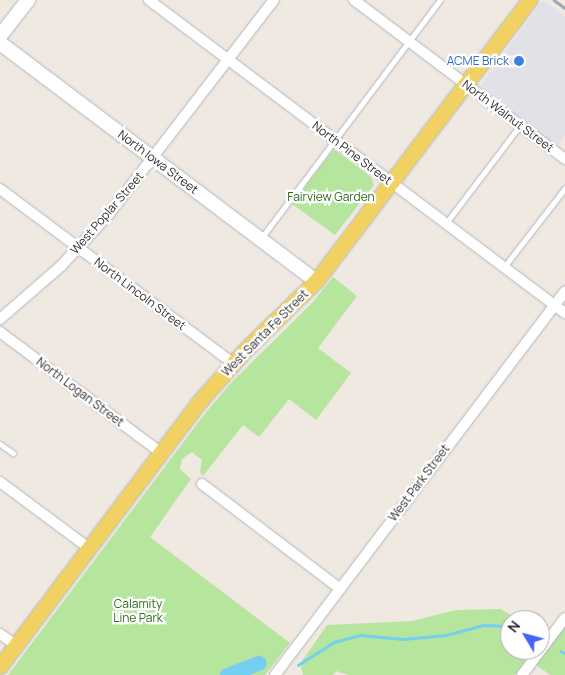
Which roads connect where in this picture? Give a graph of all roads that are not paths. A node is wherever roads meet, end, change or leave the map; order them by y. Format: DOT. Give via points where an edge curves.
graph roads {
  1 [pos="28,0"];
  2 [pos="149,0"];
  3 [pos="274,0"];
  4 [pos="354,0"];
  5 [pos="440,0"];
  6 [pos="529,0"];
  7 [pos="0,36"];
  8 [pos="0,43"];
  9 [pos="411,43"];
  10 [pos="228,60"];
  11 [pos="465,84"];
  12 [pos="520,125"];
  13 [pos="336,141"];
  14 [pos="154,159"];
  15 [pos="565,159"];
  16 [pos="391,182"];
  17 [pos="565,188"];
  18 [pos="0,189"];
  19 [pos="446,224"];
  20 [pos="260,239"];
  21 [pos="78,248"];
  22 [pos="504,267"];
  23 [pos="316,281"];
  24 [pos="565,291"];
  25 [pos="554,305"];
  26 [pos="565,313"];
  27 [pos="0,319"];
  28 [pos="0,332"];
  29 [pos="233,363"];
  30 [pos="0,444"];
  31 [pos="160,452"];
  32 [pos="13,453"];
  33 [pos="0,482"];
  34 [pos="202,484"];
  35 [pos="89,548"];
  36 [pos="340,588"];
  37 [pos="565,618"];
  38 [pos="0,634"];
  39 [pos="16,645"];
  40 [pos="0,666"];
  41 [pos="275,675"];
  42 [pos="522,675"];
  1 -- 7 [label="street"];
  2 -- 10 [label="street, North Pine Street"];
  3 -- 10 [label="street, West Poplar Street"];
  4 -- 9 [label="street, North Walnut Street"];
  5 -- 9 [label="lane"];
  6 -- 11 [label="main road, West Santa Fe Street"];
  8 -- 14 [label="street, North Iowa Street"];
  9 -- 11 [label="street, North Walnut Street"];
  9 -- 13 [label="lane"];
  10 -- 13 [label="street, North Pine Street"];
  10 -- 14 [label="street, West Poplar Street"];
  11 -- 12 [label="street, North Walnut Street"];
  11 -- 16 [label="main road, West Santa Fe Street"];
  12 -- 15 [label="street, North Walnut Street"];
  12 -- 19 [label="lane"];
  13 -- 16 [label="street, North Pine Street"];
  13 -- 20 [label="lane"];
  14 -- 20 [label="street, North Iowa Street"];
  14 -- 21 [label="street, West Poplar Street"];
  16 -- 19 [label="street, North Pine Street"];
  16 -- 23 [label="main road, West Santa Fe Street"];
  17 -- 22 [label="lane"];
  18 -- 21 [label="street, North Lincoln Street"];
  19 -- 22 [label="street, North Pine Street"];
  20 -- 23 [label="street, North Iowa Street"];
  21 -- 27 [label="street, West Poplar Street"];
  21 -- 29 [label="street, North Lincoln Street"];
  22 -- 25 [label="street, North Pine Street"];
  23 -- 29 [label="main road, West Santa Fe Street"];
  24 -- 25 [label="street, West Park Street"];
  25 -- 26 [label="street, North Pine Street"];
  25 -- 36 [label="street, West Park Street"];
  28 -- 31 [label="street, North Logan Street"];
  29 -- 31 [label="main road, West Santa Fe Street"];
  30 -- 32 [label="lane"];
  31 -- 35 [label="main road, West Santa Fe Street"];
  33 -- 35 [label="street"];
  34 -- 36 [label="street"];
  35 -- 39 [label="main road, West Santa Fe Street"];
  36 -- 41 [label="street, West Park Street"];
  37 -- 42 [label="street"];
  38 -- 39 [label="street"];
  39 -- 40 [label="main road, West Santa Fe Street"];
}
